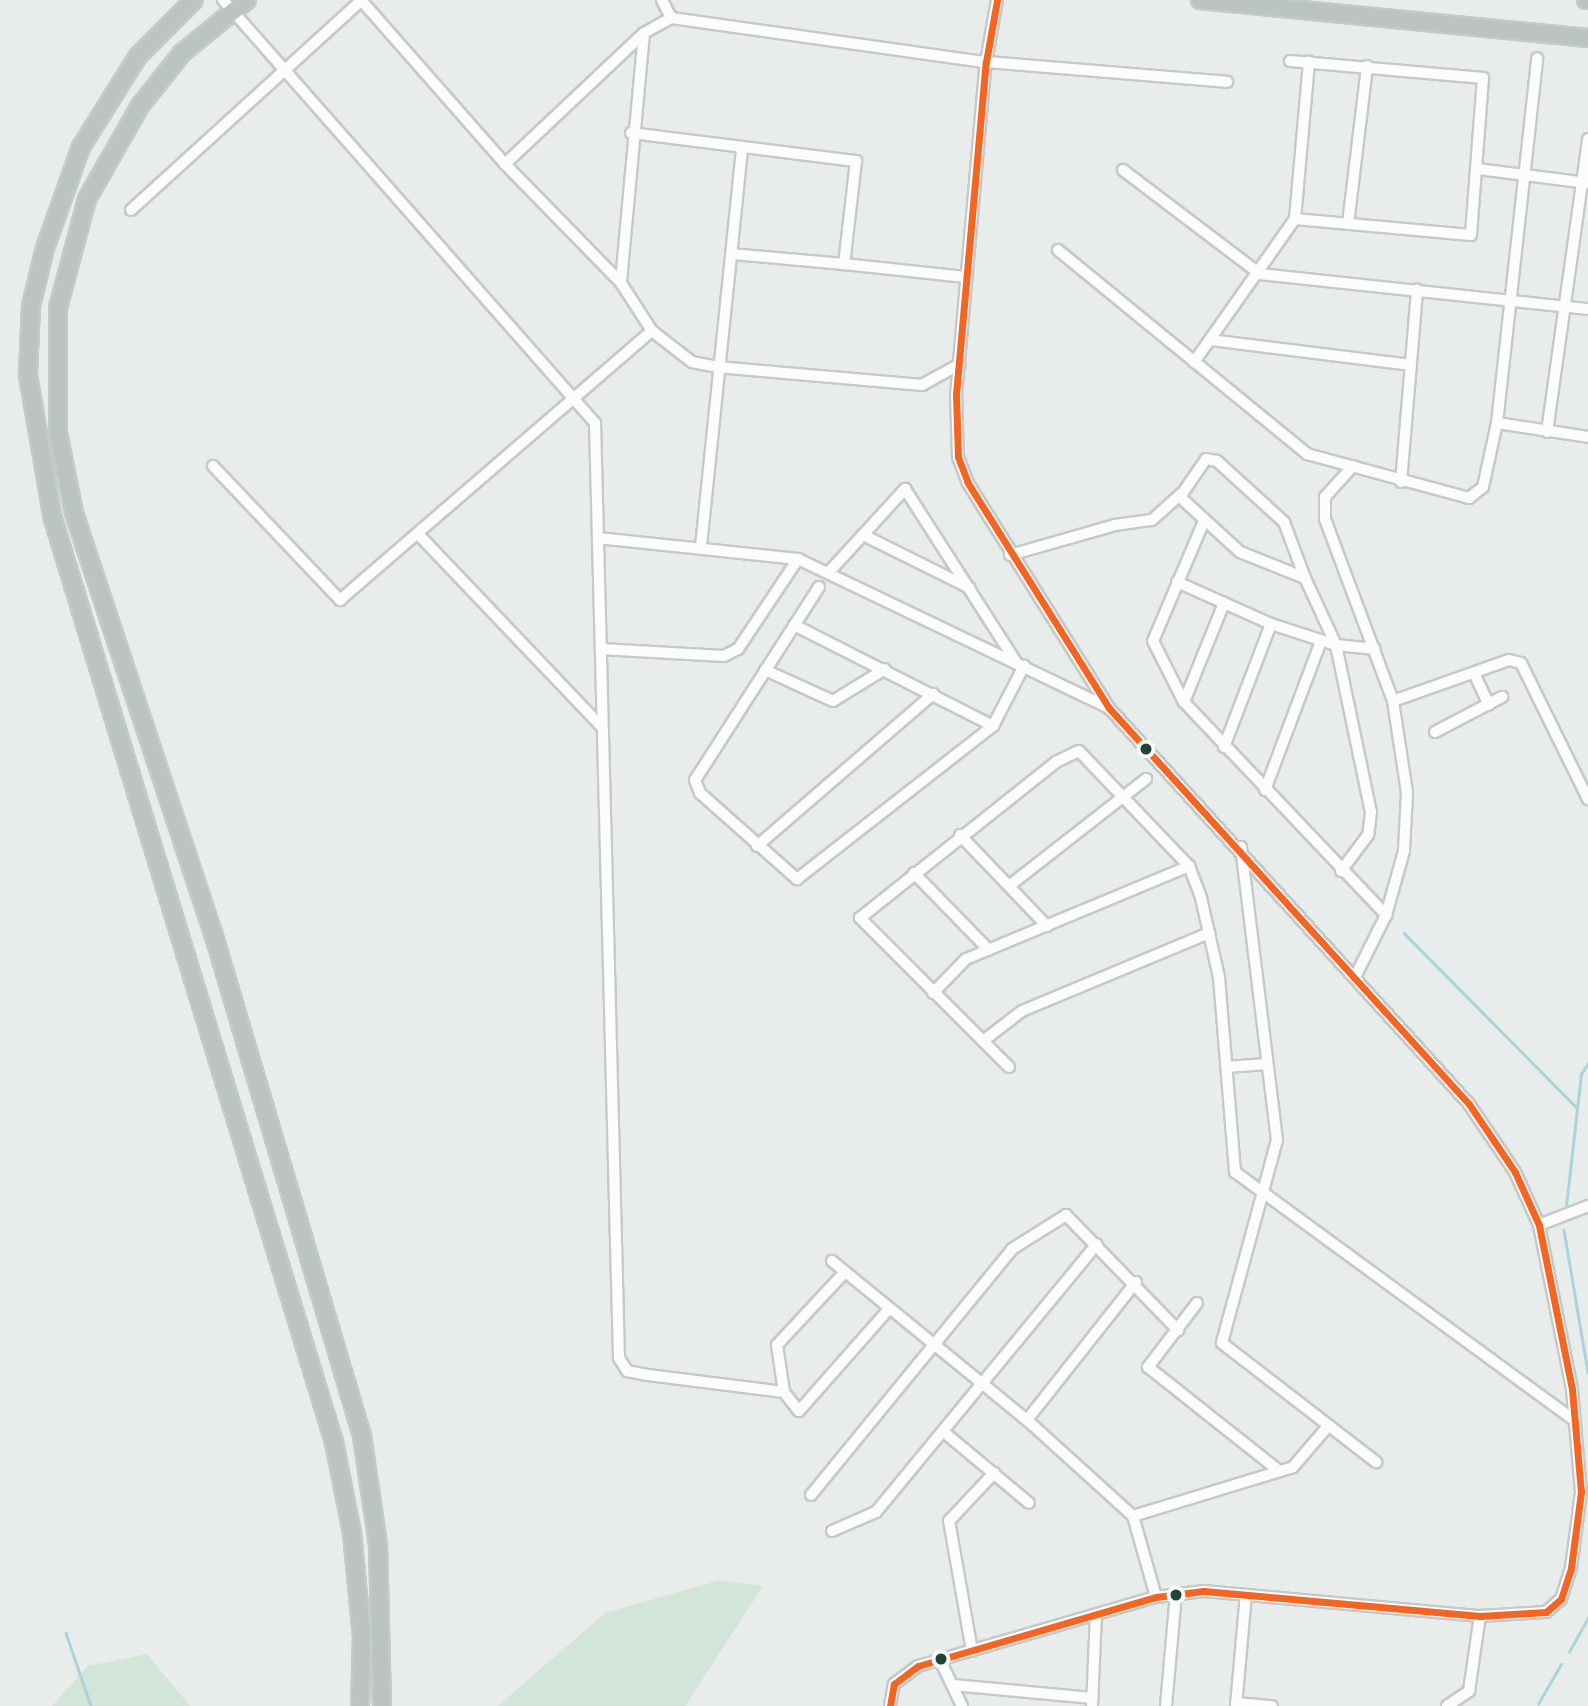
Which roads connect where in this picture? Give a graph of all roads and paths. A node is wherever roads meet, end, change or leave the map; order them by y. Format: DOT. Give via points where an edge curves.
graph roads {
  1 [pos="194,0"];
  2 [pos="247,0"];
  3 [pos="362,0"];
  4 [pos="662,0"];
  5 [pos="996,0"];
  6 [pos="1200,0"];
  7 [pos="227,5"];
  8 [pos="671,18"];
  9 [pos="644,33"];
  10 [pos="1588,38"];
  11 [pos="1537,58"];
  12 [pos="1290,61"];
  13 [pos="986,62"];
  14 [pos="1309,62"];
  15 [pos="1367,66"];
  16 [pos="283,71"];
  17 [pos="1227,82"];
  18 [pos="631,133"];
  19 [pos="1588,139"];
  20 [pos="742,150"];
  21 [pos="506,164"];
  22 [pos="1478,169"];
  23 [pos="1124,170"];
  24 [pos="1524,175"];
  25 [pos="1585,183"];
  26 [pos="131,210"];
  27 [pos="1295,219"];
  28 [pos="1348,223"];
  29 [pos="1058,250"];
  30 [pos="733,254"];
  31 [pos="844,264"];
  32 [pos="1260,274"];
  33 [pos="965,277"];
  34 [pos="621,284"];
  35 [pos="1417,290"];
  36 [pos="1510,299"];
  37 [pos="1565,306"];
  38 [pos="1588,309"];
  39 [pos="652,331"];
  40 [pos="1210,340"];
  41 [pos="1194,362"];
  42 [pos="960,364"];
  43 [pos="1410,365"];
  44 [pos="717,367"];
  45 [pos="572,395"];
  46 [pos="1497,423"];
  47 [pos="1547,432"];
  48 [pos="1588,437"];
  49 [pos="213,466"];
  50 [pos="1353,466"];
  51 [pos="1401,482"];
  52 [pos="1180,495"];
  53 [pos="1204,520"];
  54 [pos="418,534"];
  55 [pos="863,535"];
  56 [pos="598,538"];
  57 [pos="701,546"];
  58 [pos="1010,555"];
  59 [pos="798,559"];
  60 [pos="829,572"];
  61 [pos="1305,578"];
  62 [pos="1177,582"];
  63 [pos="818,587"];
  64 [pos="971,589"];
  65 [pos="1224,603"];
  66 [pos="1271,624"];
  67 [pos="794,625"];
  68 [pos="1321,640"];
  69 [pos="1336,645"];
  70 [pos="601,649"];
  71 [pos="1375,649"];
  72 [pos="1020,664"];
  73 [pos="885,669"];
  74 [pos="765,670"];
  75 [pos="1474,673"];
  76 [pos="933,694"];
  77 [pos="1502,697"];
  78 [pos="1393,701"];
  79 [pos="1184,702"];
  80 [pos="1489,705"];
  81 [pos="1109,708"];
  82 [pos="601,726"];
  83 [pos="993,726"];
  84 [pos="1435,733"];
  85 [pos="1224,747"];
  86 [pos="1146,779"];
  87 [pos="1265,790"];
  88 [pos="1125,795"];
  89 [pos="1588,799"];
  90 [pos="960,835"];
  91 [pos="757,846"];
  92 [pos="1241,847"];
  93 [pos="1189,866"];
  94 [pos="1341,871"];
  95 [pos="914,873"];
  96 [pos="1009,886"];
  97 [pos="1386,915"];
  98 [pos="1047,926"];
  99 [pos="1209,933"];
  100 [pos="989,950"];
  101 [pos="1356,975"];
  102 [pos="933,993"];
  103 [pos="983,1041"];
  104 [pos="1267,1064"];
  105 [pos="1009,1067"];
  106 [pos="1226,1067"];
  107 [pos="1266,1197"];
  108 [pos="1588,1206"];
  109 [pos="1539,1225"];
  110 [pos="1097,1244"];
  111 [pos="832,1261"];
  112 [pos="845,1272"];
  113 [pos="1136,1282"];
  114 [pos="1196,1303"];
  115 [pos="889,1309"];
  116 [pos="1178,1330"];
  117 [pos="934,1345"];
  118 [pos="982,1382"];
  119 [pos="784,1392"];
  120 [pos="1027,1420"];
  121 [pos="1574,1420"];
  122 [pos="1329,1426"];
  123 [pos="944,1433"];
  124 [pos="1376,1462"];
  125 [pos="1279,1471"];
  126 [pos="994,1473"];
  127 [pos="811,1495"];
  128 [pos="1030,1503"];
  129 [pos="1133,1516"];
  130 [pos="832,1531"];
  131 [pos="1176,1595"];
  132 [pos="1246,1595"];
  133 [pos="1156,1597"];
  134 [pos="1096,1615"];
  135 [pos="1480,1616"];
  136 [pos="972,1651"];
  137 [pos="940,1660"];
  138 [pos="953,1685"];
  139 [pos="1092,1702"];
  140 [pos="1236,1705"];
  141 [pos="360,1706"];
  142 [pos="382,1706"];
  143 [pos="890,1706"];
  144 [pos="962,1706"];
  145 [pos="1166,1706"];
  146 [pos="1272,1706"];
  147 [pos="1447,1706"];
  1 -- 141 [label="highway" via="138,56 81,147 44,248 32,306 27,375 53,519 334,1442 352,1533 362,1636"];
  2 -- 7 [label="highway"];
  3 -- 16 [label="street"];
  3 -- 21 [label="street"];
  4 -- 8 [label="street"];
  5 -- 13 [label="street"];
  6 -- 10 [label="highway"];
  7 -- 16 [label="street"];
  7 -- 142 [label="highway" via="140,106 87,199 58,308 58,432 74,513 214,936 362,1436 378,1544"];
  8 -- 9 [label="street"];
  8 -- 13 [label="street"];
  9 -- 18 [label="street"];
  9 -- 21 [label="street"];
  11 -- 24 [label="street"];
  12 -- 14 [label="street"];
  13 -- 17 [label="street"];
  13 -- 33 [label="street"];
  14 -- 15 [label="street"];
  14 -- 27 [label="street"];
  15 -- 22 [label="street" via="1483,78"];
  15 -- 28 [label="street"];
  16 -- 26 [label="street"];
  16 -- 45 [label="street"];
  18 -- 20 [label="street"];
  18 -- 34 [label="street"];
  19 -- 25 [label="street"];
  20 -- 30 [label="street"];
  20 -- 31 [label="street" via="856,161"];
  21 -- 34 [label="street"];
  22 -- 24 [label="street"];
  22 -- 28 [label="street" via="1471,235"];
  23 -- 32 [label="street"];
  24 -- 25 [label="street"];
  24 -- 36 [label="street"];
  25 -- 37 [label="street"];
  27 -- 28 [label="street"];
  27 -- 32 [label="street"];
  29 -- 41 [label="street"];
  30 -- 31 [label="street"];
  30 -- 44 [label="street"];
  31 -- 33 [label="street"];
  32 -- 35 [label="street"];
  32 -- 40 [label="street"];
  33 -- 42 [label="street"];
  34 -- 39 [label="street"];
  35 -- 36 [label="street"];
  35 -- 43 [label="street"];
  36 -- 37 [label="street"];
  36 -- 46 [label="street"];
  37 -- 38 [label="street"];
  37 -- 47 [label="street"];
  39 -- 44 [label="street" via="692,362"];
  39 -- 45 [label="street"];
  40 -- 41 [label="street"];
  40 -- 43 [label="street"];
  41 -- 50 [label="street" via="1307,454"];
  42 -- 44 [label="street" via="922,385"];
  42 -- 58 [label="street" via="958,457"];
  43 -- 51 [label="street"];
  44 -- 57 [label="street"];
  45 -- 54 [label="street"];
  45 -- 56 [label="street" via="595,423"];
  46 -- 47 [label="street"];
  46 -- 51 [label="street" via="1483,487 1469,498"];
  47 -- 48 [label="street"];
  49 -- 54 [label="street" via="340,600"];
  50 -- 51 [label="street"];
  50 -- 71 [label="street" via="1325,497 1325,519"];
  52 -- 53 [label="street"];
  52 -- 58 [label="street" via="1152,520 1115,525"];
  52 -- 61 [label="street" via="1206,460 1217,461 1284,522"];
  53 -- 61 [label="street" via="1240,552"];
  53 -- 62 [label="street"];
  54 -- 82 [label="street"];
  55 -- 60 [label="street"];
  55 -- 64 [label="street"];
  55 -- 64 [label="street" via="905,489"];
  56 -- 57 [label="street"];
  56 -- 70 [label="street"];
  57 -- 59 [label="street"];
  58 -- 81 [label="street"];
  59 -- 60 [label="street"];
  59 -- 70 [label="street" via="738,649 724,656"];
  60 -- 72 [label="street"];
  61 -- 69 [label="street"];
  62 -- 65 [label="street"];
  62 -- 79 [label="street" via="1153,641"];
  63 -- 67 [label="street"];
  64 -- 72 [label="street"];
  65 -- 66 [label="street"];
  65 -- 79 [label="street"];
  66 -- 68 [label="street"];
  66 -- 85 [label="street"];
  67 -- 73 [label="street"];
  67 -- 74 [label="street"];
  68 -- 69 [label="street"];
  68 -- 87 [label="street"];
  69 -- 71 [label="street"];
  69 -- 94 [label="street" via="1371,811 1367,835"];
  70 -- 82 [label="street"];
  71 -- 78 [label="street"];
  72 -- 81 [label="street"];
  72 -- 83 [label="street"];
  73 -- 74 [label="street" via="833,701"];
  73 -- 76 [label="street"];
  74 -- 91 [label="street" via="695,780 701,793"];
  75 -- 78 [label="street"];
  75 -- 80 [label="street"];
  75 -- 89 [label="street" via="1509,660 1521,663"];
  76 -- 83 [label="street"];
  76 -- 91 [label="street"];
  77 -- 80 [label="street"];
  78 -- 97 [label="street" via="1407,793 1404,851"];
  79 -- 85 [label="street"];
  80 -- 84 [label="street"];
  81 -- 92 [label="street"];
  82 -- 119 [label="street" via="619,1358 627,1371"];
  83 -- 91 [label="street" via="806,875 797,879"];
  85 -- 87 [label="street"];
  86 -- 88 [label="street"];
  87 -- 94 [label="street"];
  88 -- 90 [label="street" via="1079,751 1056,762"];
  88 -- 93 [label="street"];
  88 -- 96 [label="street"];
  90 -- 95 [label="street"];
  90 -- 96 [label="street"];
  92 -- 101 [label="street"];
  92 -- 104 [label="street"];
  93 -- 98 [label="street"];
  93 -- 99 [label="street"];
  94 -- 97 [label="street"];
  95 -- 100 [label="street"];
  95 -- 102 [label="street" via="860,918"];
  96 -- 98 [label="street"];
  97 -- 101 [label="street"];
  98 -- 100 [label="street"];
  99 -- 103 [label="street" via="1022,1011"];
  99 -- 106 [label="street" via="1219,977"];
  100 -- 102 [label="street" via="966,959"];
  101 -- 109 [label="street" via="1469,1104 1515,1172"];
  102 -- 103 [label="street"];
  103 -- 105 [label="street"];
  104 -- 106 [label="street"];
  104 -- 107 [label="street" via="1278,1140"];
  106 -- 107 [label="street" via="1236,1172"];
  107 -- 121 [label="street"];
  107 -- 122 [label="street" via="1222,1343"];
  108 -- 109 [label="street"];
  109 -- 121 [label="street"];
  110 -- 113 [label="street"];
  110 -- 117 [label="street" via="1066,1215 1012,1249"];
  110 -- 118 [label="street"];
  111 -- 112 [label="street"];
  112 -- 115 [label="street"];
  112 -- 119 [label="street" via="778,1345"];
  113 -- 116 [label="street"];
  113 -- 120 [label="street"];
  114 -- 116 [label="street"];
  115 -- 117 [label="street"];
  115 -- 119 [label="street" via="799,1411"];
  116 -- 125 [label="street" via="1148,1367"];
  117 -- 118 [label="street"];
  117 -- 127 [label="street"];
  118 -- 120 [label="street"];
  118 -- 123 [label="street"];
  120 -- 129 [label="street"];
  121 -- 135 [label="street" via="1581,1492 1571,1568 1561,1599 1546,1612 1529,1616"];
  122 -- 124 [label="street"];
  122 -- 125 [label="street" via="1293,1467"];
  123 -- 126 [label="street"];
  123 -- 130 [label="street" via="876,1513"];
  125 -- 129 [label="street"];
  126 -- 128 [label="street"];
  126 -- 136 [label="street" via="948,1521"];
  129 -- 133 [label="street"];
  131 -- 132 [label="street"];
  131 -- 133 [label="street"];
  131 -- 145 [label="street"];
  132 -- 135 [label="street"];
  132 -- 140 [label="street"];
  133 -- 134 [label="street"];
  134 -- 136 [label="street"];
  134 -- 139 [label="street"];
  135 -- 147 [label="street" via="1469,1691"];
  136 -- 137 [label="street"];
  137 -- 138 [label="street"];
  137 -- 143 [label="street" via="903,1673 890,1693"];
  138 -- 139 [label="street"];
  138 -- 144 [label="street"];
  140 -- 146 [label="street"];
}
